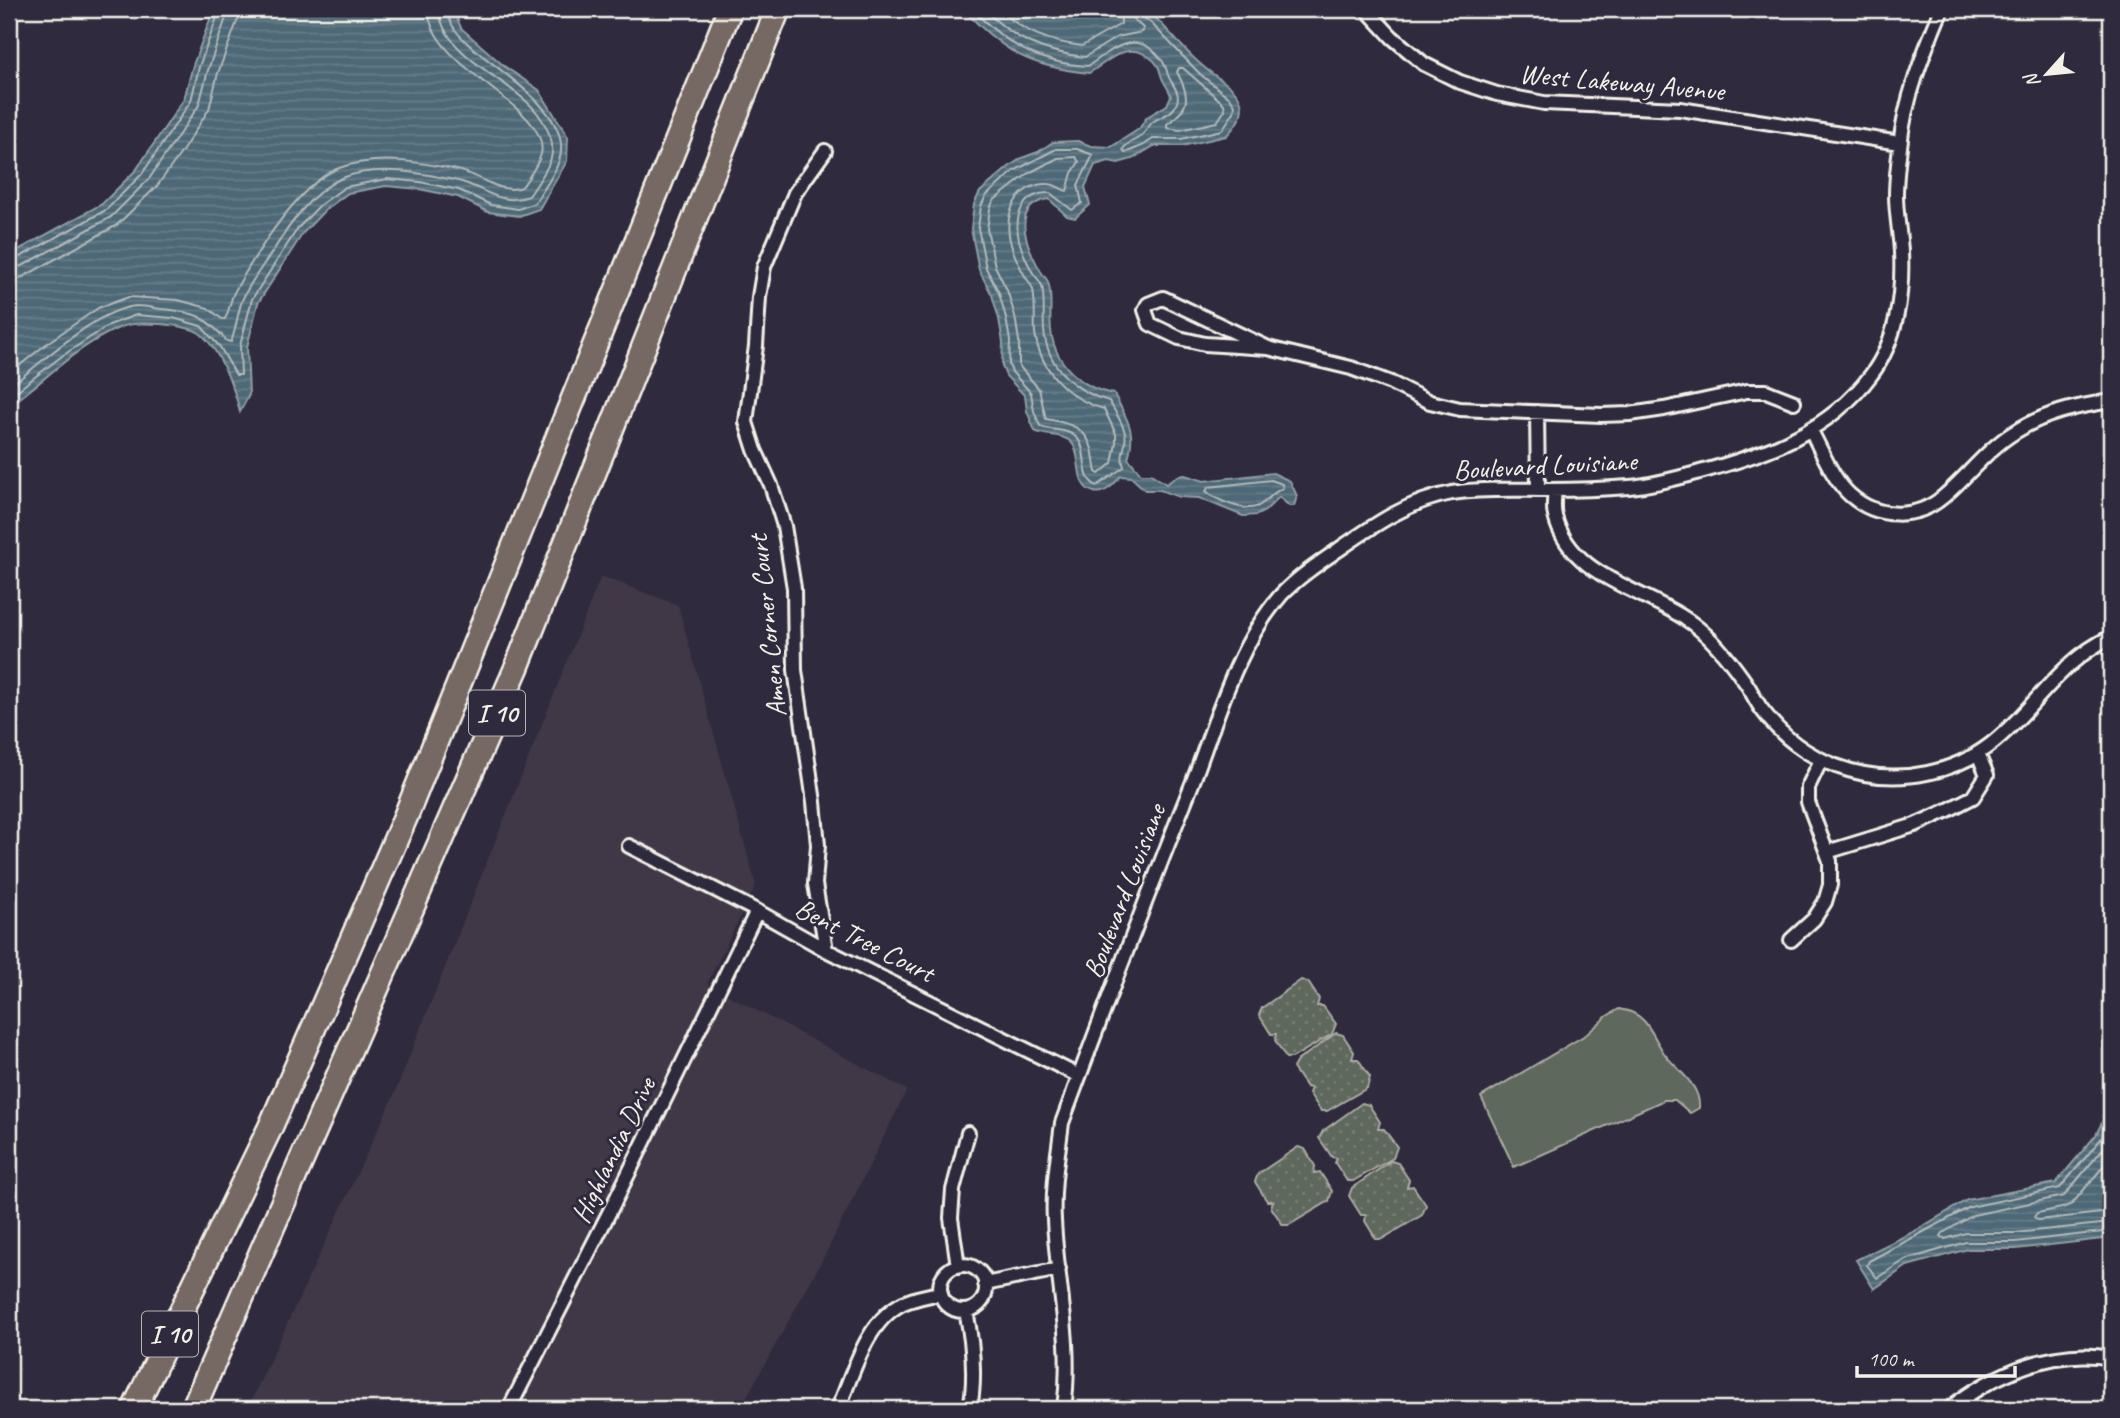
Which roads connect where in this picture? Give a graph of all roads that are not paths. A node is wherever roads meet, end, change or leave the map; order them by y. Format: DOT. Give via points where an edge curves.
graph roads {
  1 [pos="730,9"];
  2 [pos="778,9"];
  3 [pos="1366,9"];
  4 [pos="1942,9"];
  5 [pos="1900,143"];
  6 [pos="825,151"];
  7 [pos="1268,348"];
  8 [pos="2111,401"];
  9 [pos="1794,402"];
  10 [pos="1537,412"];
  11 [pos="1811,431"];
  12 [pos="1538,490"];
  13 [pos="1555,490"];
  14 [pos="2111,636"];
  15 [pos="1978,754"];
  16 [pos="1821,760"];
  17 [pos="629,846"];
  18 [pos="1827,852"];
  19 [pos="757,911"];
  20 [pos="1791,940"];
  21 [pos="826,950"];
  22 [pos="1079,1076"];
  23 [pos="968,1133"];
  24 [pos="958,1266"];
  25 [pos="1059,1269"];
  26 [pos="985,1284"];
  27 [pos="941,1293"];
  28 [pos="967,1311"];
  29 [pos="2111,1358"];
  30 [pos="134,1409"];
  31 [pos="193,1409"];
  32 [pos="509,1409"];
  33 [pos="838,1409"];
  34 [pos="970,1409"];
  35 [pos="1064,1409"];
  36 [pos="1949,1409"];
  1 -- 30 [label="highway, I 10" via="405,818 270,1128"];
  2 -- 31 [label="highway, I 10" via="516,669"];
  3 -- 5 [label="street, West Lakeway Avenue" via="1424,64 1497,94 1544,103 1680,109"];
  4 -- 5 [label="street, Boulevard Louisiane" via="1921,64"];
  5 -- 11 [label="street, Boulevard Louisiane" via="1896,196 1901,255 1890,339 1874,372 1848,402"];
  6 -- 21 [label="street, Amen Corner Court" via="795,193 764,267 746,422 784,526 794,588 795,670 814,802 815,884"];
  7 -- 7 [label="street" via="1163,298 1147,304 1150,324 1179,338"];
  7 -- 10 [label="street" via="1351,368 1430,402 1460,409"];
  8 -- 11 [label="street" via="2074,407 2015,432 1942,498 1911,514 1870,508 1849,494"];
  9 -- 10 [label="street" via="1766,391 1746,391 1630,414"];
  10 -- 12 [label="street"];
  11 -- 13 [label="street, Boulevard Louisiane" via="1744,460 1689,475 1635,487"];
  12 -- 13 [label="street, Boulevard Louisiane"];
  12 -- 22 [label="street, Boulevard Louisiane" via="1452,493 1415,503 1384,517 1283,594 1254,632 1234,676"];
  13 -- 16 [label="street" via="1554,513 1574,551 1597,572 1694,624 1721,651 1780,730"];
  14 -- 15 [label="street" via="2077,657 2026,713"];
  15 -- 16 [label="street" via="1964,763 1903,777 1848,771"];
  15 -- 18 [label="street" via="1987,775 1973,797 1915,825"];
  16 -- 18 [label="street" via="1808,787 1808,802"];
  17 -- 19 [label="street, Bent Tree Court"];
  18 -- 20 [label="street" via="1830,885 1825,902"];
  19 -- 21 [label="street, Bent Tree Court"];
  19 -- 32 [label="street, Highlandia Drive"];
  21 -- 22 [label="street, Bent Tree Court"];
  22 -- 25 [label="street, Boulevard Louisiane" via="1062,1123 1055,1170"];
  23 -- 24 [label="street" via="953,1190 951,1218"];
  24 -- 26 [label="street" via="976,1270"];
  24 -- 27 [label="street" via="944,1276"];
  25 -- 26 [label="street"];
  25 -- 35 [label="street, Boulevard Louisiane" via="1067,1335"];
  26 -- 28 [label="street" via="983,1300"];
  27 -- 28 [label="street" via="951,1308"];
  27 -- 33 [label="street" via="903,1303 885,1316 873,1331"];
  28 -- 34 [label="street" via="974,1374"];
  29 -- 36 [label="street" via="2035,1362 1999,1376"];
}
